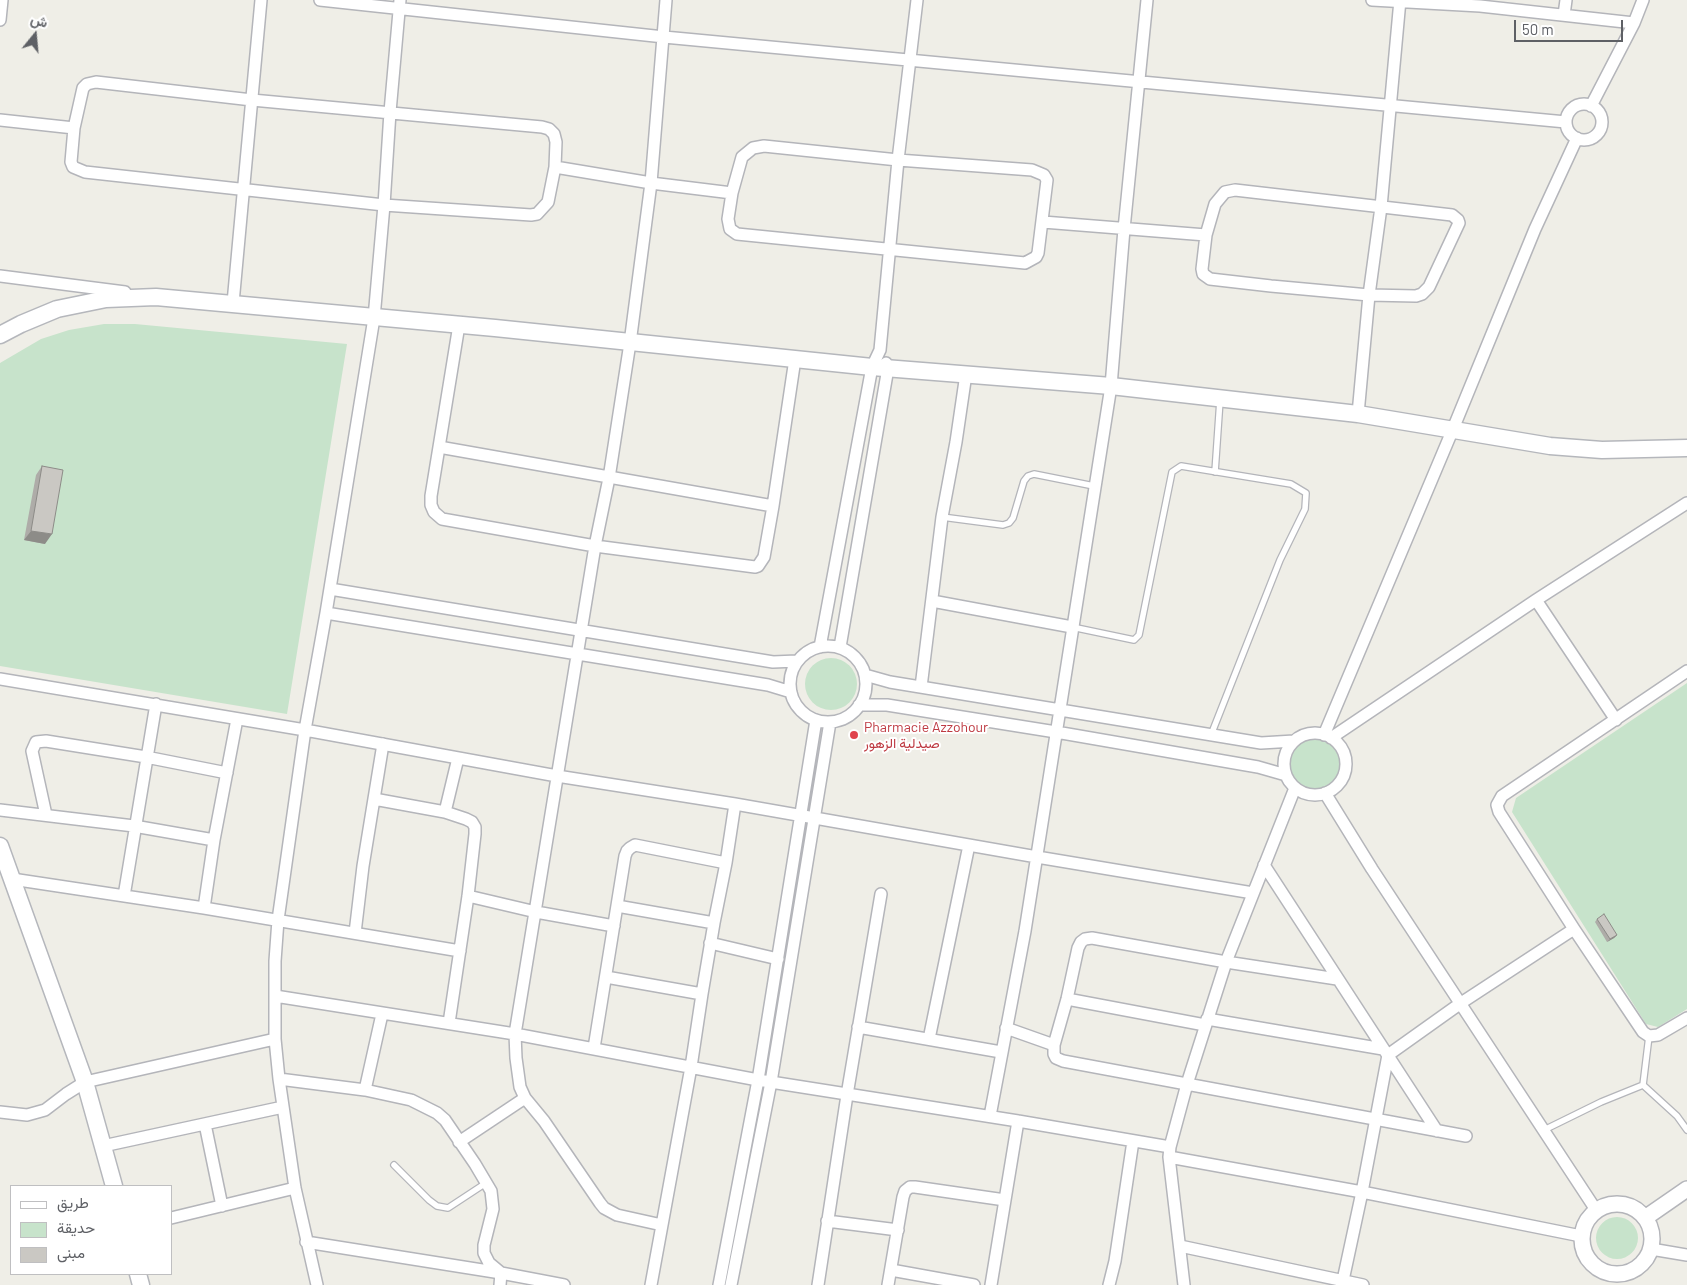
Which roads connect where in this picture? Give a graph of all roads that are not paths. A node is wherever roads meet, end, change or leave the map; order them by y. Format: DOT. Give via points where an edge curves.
graph roads {
  1 [pos="2,0"];
  2 [pos="261,0"];
  3 [pos="320,0"];
  4 [pos="666,0"];
  5 [pos="917,0"];
  6 [pos="1147,0"];
  7 [pos="1372,0"];
  8 [pos="1566,0"];
  9 [pos="1644,0"];
  10 [pos="1400,1"];
  11 [pos="1480,3"];
  12 [pos="400,4"];
  13 [pos="1564,15"];
  14 [pos="0,20"];
  15 [pos="1634,22"];
  16 [pos="664,37"];
  17 [pos="910,61"];
  18 [pos="1140,82"];
  19 [pos="252,100"];
  20 [pos="1390,106"];
  21 [pos="1591,106"];
  22 [pos="390,112"];
  23 [pos="0,120"];
  24 [pos="1566,122"];
  25 [pos="74,128"];
  26 [pos="1577,138"];
  27 [pos="898,160"];
  28 [pos="555,167"];
  29 [pos="651,183"];
  30 [pos="244,189"];
  31 [pos="732,193"];
  32 [pos="384,204"];
  33 [pos="1381,207"];
  34 [pos="1043,222"];
  35 [pos="1124,229"];
  36 [pos="1206,235"];
  37 [pos="889,250"];
  38 [pos="0,276"];
  39 [pos="1369,295"];
  40 [pos="156,297"];
  41 [pos="233,304"];
  42 [pos="374,318"];
  43 [pos="459,325"];
  44 [pos="0,335"];
  45 [pos="630,343"];
  46 [pos="795,359"];
  47 [pos="880,367"];
  48 [pos="966,374"];
  49 [pos="1111,386"];
  50 [pos="1220,398"];
  51 [pos="1358,414"];
  52 [pos="1453,429"];
  53 [pos="439,447"];
  54 [pos="1687,448"];
  55 [pos="1214,472"];
  56 [pos="609,478"];
  57 [pos="1094,486"];
  58 [pos="1687,503"];
  59 [pos="773,506"];
  60 [pos="942,517"];
  61 [pos="595,546"];
  62 [pos="330,589"];
  63 [pos="1536,600"];
  64 [pos="932,602"];
  65 [pos="326,613"];
  66 [pos="1072,627"];
  67 [pos="582,631"];
  68 [pos="820,646"];
  69 [pos="840,647"];
  70 [pos="578,654"];
  71 [pos="797,661"];
  72 [pos="1687,671"];
  73 [pos="865,675"];
  74 [pos="0,679"];
  75 [pos="921,687"];
  76 [pos="791,692"];
  77 [pos="156,704"];
  78 [pos="859,705"];
  79 [pos="1059,710"];
  80 [pos="237,719"];
  81 [pos="816,720"];
  82 [pos="1616,720"];
  83 [pos="830,722"];
  84 [pos="305,730"];
  85 [pos="1056,732"];
  86 [pos="1211,735"];
  87 [pos="1327,736"];
  88 [pos="1294,741"];
  89 [pos="383,744"];
  90 [pos="146,757"];
  91 [pos="458,758"];
  92 [pos="227,773"];
  93 [pos="1286,775"];
  94 [pos="557,776"];
  95 [pos="1295,788"];
  96 [pos="1324,793"];
  97 [pos="374,799"];
  98 [pos="735,804"];
  99 [pos="0,810"];
  100 [pos="445,812"];
  101 [pos="46,815"];
  102 [pos="807,817"];
  103 [pos="134,826"];
  104 [pos="214,840"];
  105 [pos="969,845"];
  106 [pos="0,846"];
  107 [pos="1037,857"];
  108 [pos="726,863"];
  109 [pos="1264,865"];
  110 [pos="12,879"];
  111 [pos="1253,893"];
  112 [pos="881,894"];
  113 [pos="124,896"];
  114 [pos="468,896"];
  115 [pos="617,906"];
  116 [pos="204,908"];
  117 [pos="536,912"];
  118 [pos="278,920"];
  119 [pos="714,923"];
  120 [pos="614,926"];
  121 [pos="1574,929"];
  122 [pos="355,933"];
  123 [pos="710,943"];
  124 [pos="460,951"];
  125 [pos="778,958"];
  126 [pos="1226,962"];
  127 [pos="606,977"];
  128 [pos="1337,979"];
  129 [pos="702,994"];
  130 [pos="275,996"];
  131 [pos="1067,999"];
  132 [pos="1461,1002"];
  133 [pos="382,1014"];
  134 [pos="1687,1018"];
  135 [pos="1206,1022"];
  136 [pos="449,1024"];
  137 [pos="858,1027"];
  138 [pos="1006,1028"];
  139 [pos="515,1034"];
  140 [pos="1649,1036"];
  141 [pos="275,1039"];
  142 [pos="929,1039"];
  143 [pos="1054,1045"];
  144 [pos="594,1048"];
  145 [pos="1001,1052"];
  146 [pos="1386,1052"];
  147 [pos="691,1067"];
  148 [pos="279,1079"];
  149 [pos="758,1080"];
  150 [pos="85,1082"];
  151 [pos="771,1082"];
  152 [pos="1187,1084"];
  153 [pos="1643,1085"];
  154 [pos="365,1090"];
  155 [pos="847,1094"];
  156 [pos="525,1098"];
  157 [pos="282,1106"];
  158 [pos="0,1112"];
  159 [pos="990,1116"];
  160 [pos="1375,1119"];
  161 [pos="1018,1121"];
  162 [pos="205,1124"];
  163 [pos="1544,1130"];
  164 [pos="1687,1130"];
  165 [pos="1437,1131"];
  166 [pos="1466,1136"];
  167 [pos="1132,1141"];
  168 [pos="459,1142"];
  169 [pos="103,1146"];
  170 [pos="1170,1152"];
  171 [pos="394,1165"];
  172 [pos="486,1183"];
  173 [pos="114,1185"];
  174 [pos="295,1188"];
  175 [pos="1687,1189"];
  176 [pos="1362,1192"];
  177 [pos="1005,1200"];
  178 [pos="222,1206"];
  179 [pos="1596,1210"];
  180 [pos="172,1218"];
  181 [pos="1645,1218"];
  182 [pos="827,1221"];
  183 [pos="662,1225"];
  184 [pos="898,1230"];
  185 [pos="1581,1236"];
  186 [pos="306,1242"];
  187 [pos="1180,1246"];
  188 [pos="1651,1248"];
  189 [pos="1687,1255"];
  190 [pos="891,1270"];
  191 [pos="1628,1278"];
  192 [pos="500,1279"];
  193 [pos="1606,1279"];
  194 [pos="1342,1283"];
  195 [pos="317,1285"];
  196 [pos="564,1285"];
  197 [pos="651,1285"];
  198 [pos="719,1285"];
  199 [pos="731,1285"];
  200 [pos="818,1285"];
  201 [pos="888,1285"];
  202 [pos="974,1285"];
  203 [pos="991,1285"];
  204 [pos="1109,1285"];
  205 [pos="1184,1285"];
  206 [pos="1363,1285"];
  1 -- 14 [label="street"];
  2 -- 19 [label="street"];
  3 -- 12 [label="street"];
  4 -- 16 [label="street"];
  5 -- 17 [label="street"];
  6 -- 18 [label="street"];
  7 -- 10 [label="street"];
  8 -- 13 [label="street"];
  9 -- 15 [label="street"];
  10 -- 11 [label="street"];
  10 -- 20 [label="street"];
  11 -- 13 [label="street"];
  12 -- 16 [label="street"];
  12 -- 22 [label="street"];
  13 -- 15 [label="street"];
  15 -- 21 [label="street"];
  16 -- 17 [label="street"];
  16 -- 29 [label="street"];
  17 -- 18 [label="street"];
  17 -- 27 [label="street"];
  18 -- 20 [label="street"];
  18 -- 35 [label="street"];
  19 -- 22 [label="street"];
  19 -- 25 [label="street" via="96,82 83,88"];
  19 -- 30 [label="street"];
  20 -- 24 [label="street"];
  20 -- 33 [label="street"];
  21 -- 24 [label="street" via="1574,107"];
  21 -- 26 [label="street" via="1600,116 1600,129 1590,138"];
  22 -- 28 [label="street" via="542,126 554,134"];
  22 -- 32 [label="street"];
  23 -- 25 [label="street"];
  24 -- 26 [label="street" via="1571,134"];
  25 -- 30 [label="street" via="71,162 78,170"];
  26 -- 52 [label="street" via="1535,229"];
  27 -- 31 [label="street" via="764,146 753,148 742,157"];
  27 -- 34 [label="street" via="1040,172 1046,180"];
  27 -- 37 [label="street"];
  28 -- 29 [label="street"];
  28 -- 32 [label="street" via="548,202 537,214"];
  29 -- 31 [label="street"];
  29 -- 45 [label="street"];
  30 -- 32 [label="street"];
  30 -- 41 [label="street"];
  31 -- 37 [label="street" via="728,219 730,229 737,234"];
  32 -- 42 [label="street"];
  33 -- 36 [label="street" via="1235,190 1225,192 1215,204"];
  33 -- 39 [label="street"];
  33 -- 39 [label="street" via="1452,215 1459,224 1426,291 1416,296"];
  34 -- 35 [label="street"];
  34 -- 37 [label="street" via="1038,253 1025,263"];
  35 -- 36 [label="street"];
  35 -- 49 [label="street"];
  36 -- 39 [label="street" via="1202,268 1203,274 1210,279"];
  37 -- 47 [label="street"];
  38 -- 40 [label="street"];
  39 -- 51 [label="street"];
  40 -- 41 [label="main road"];
  40 -- 44 [label="main road" via="106,300 57,309"];
  41 -- 42 [label="main road"];
  42 -- 43 [label="main road"];
  42 -- 62 [label="street"];
  43 -- 45 [label="main road"];
  43 -- 53 [label="street"];
  45 -- 46 [label="main road"];
  45 -- 56 [label="street"];
  46 -- 47 [label="main road"];
  46 -- 59 [label="street"];
  47 -- 48 [label="main road"];
  47 -- 68 [label="street"];
  47 -- 69 [label="street"];
  48 -- 49 [label="main road"];
  48 -- 60 [label="street"];
  49 -- 50 [label="main road"];
  49 -- 57 [label="street"];
  50 -- 51 [label="main road"];
  50 -- 55 [label="lane"];
  51 -- 52 [label="main road"];
  52 -- 54 [label="main road" via="1526,443 1577,448"];
  52 -- 87 [label="street"];
  53 -- 56 [label="street"];
  53 -- 61 [label="street" via="431,505 442,519"];
  55 -- 66 [label="lane" via="1181,466 1172,472 1139,635 1134,640"];
  55 -- 86 [label="lane" via="1291,484 1306,493 1305,508 1280,560"];
  56 -- 59 [label="street"];
  56 -- 61 [label="street"];
  57 -- 60 [label="lane" via="1034,474 1024,481 1013,518 1003,525"];
  57 -- 66 [label="street"];
  58 -- 63 [label="street"];
  59 -- 61 [label="street" via="764,557 758,566"];
  60 -- 64 [label="street"];
  61 -- 67 [label="street"];
  62 -- 65 [label="street"];
  62 -- 67 [label="street"];
  63 -- 82 [label="street"];
  63 -- 87 [label="street"];
  64 -- 66 [label="street"];
  64 -- 75 [label="street"];
  65 -- 70 [label="street"];
  65 -- 84 [label="street"];
  66 -- 79 [label="street"];
  67 -- 70 [label="street"];
  67 -- 71 [label="street" via="773,662"];
  68 -- 69 [label="street"];
  68 -- 71 [label="street"];
  69 -- 73 [label="street" via="860,663"];
  70 -- 76 [label="street" via="768,685"];
  70 -- 94 [label="street"];
  71 -- 76 [label="street" via="792,671"];
  72 -- 82 [label="street"];
  73 -- 75 [label="street"];
  73 -- 78 [label="street" via="864,696"];
  74 -- 77 [label="street"];
  75 -- 79 [label="street"];
  76 -- 81 [label="street" via="796,704"];
  77 -- 80 [label="street"];
  77 -- 90 [label="street"];
  78 -- 83 [label="street" via="841,720"];
  78 -- 85 [label="street" via="887,705"];
  79 -- 85 [label="street"];
  79 -- 86 [label="street"];
  80 -- 84 [label="street"];
  80 -- 92 [label="street"];
  81 -- 83 [label="street"];
  81 -- 102 [label="street"];
  82 -- 121 [label="street" via="1502,796 1497,806"];
  83 -- 102 [label="street"];
  84 -- 89 [label="street"];
  84 -- 118 [label="street"];
  85 -- 93 [label="street" via="1258,767"];
  85 -- 107 [label="street"];
  86 -- 88 [label="street" via="1262,743"];
  87 -- 88 [label="street" via="1313,733"];
  87 -- 96 [label="street" via="1338,744 1346,763 1340,781"];
  88 -- 93 [label="street" via="1284,757"];
  89 -- 91 [label="street"];
  89 -- 97 [label="street"];
  90 -- 92 [label="street"];
  90 -- 101 [label="street" via="36,742 32,751"];
  90 -- 103 [label="street"];
  91 -- 94 [label="street"];
  91 -- 100 [label="street"];
  92 -- 104 [label="street"];
  93 -- 95 [label="street"];
  94 -- 98 [label="street"];
  94 -- 117 [label="street"];
  95 -- 96 [label="street" via="1314,795"];
  95 -- 109 [label="street"];
  96 -- 132 [label="street"];
  97 -- 100 [label="street"];
  97 -- 122 [label="street"];
  98 -- 102 [label="street"];
  98 -- 108 [label="street"];
  99 -- 101 [label="street"];
  100 -- 114 [label="street" via="466,818 475,827"];
  101 -- 103 [label="street"];
  102 -- 105 [label="street"];
  102 -- 125 [label="street"];
  102 -- 151 [label="street"];
  103 -- 104 [label="street"];
  103 -- 113 [label="street"];
  104 -- 116 [label="street"];
  105 -- 107 [label="street"];
  105 -- 142 [label="street"];
  106 -- 110 [label="main road"];
  107 -- 111 [label="street"];
  107 -- 138 [label="street"];
  108 -- 115 [label="street" via="636,845 625,856"];
  108 -- 119 [label="street"];
  109 -- 111 [label="street"];
  109 -- 128 [label="street"];
  110 -- 113 [label="street"];
  110 -- 150 [label="main road"];
  111 -- 126 [label="street"];
  112 -- 137 [label="street"];
  113 -- 116 [label="street"];
  114 -- 117 [label="street"];
  114 -- 124 [label="street"];
  115 -- 119 [label="street"];
  115 -- 120 [label="street"];
  116 -- 118 [label="street"];
  117 -- 120 [label="street"];
  117 -- 139 [label="street"];
  118 -- 122 [label="street"];
  118 -- 130 [label="street"];
  119 -- 123 [label="street"];
  120 -- 127 [label="street"];
  121 -- 132 [label="street"];
  121 -- 140 [label="street" via="1643,1032"];
  122 -- 124 [label="street"];
  123 -- 125 [label="street"];
  123 -- 129 [label="street"];
  124 -- 136 [label="street"];
  125 -- 149 [label="street"];
  126 -- 128 [label="street"];
  126 -- 131 [label="street" via="1085,939 1078,948"];
  126 -- 135 [label="street"];
  127 -- 129 [label="street"];
  127 -- 144 [label="street"];
  128 -- 146 [label="street"];
  129 -- 147 [label="street"];
  130 -- 133 [label="street"];
  130 -- 141 [label="street"];
  131 -- 135 [label="street"];
  131 -- 143 [label="street"];
  132 -- 146 [label="street"];
  132 -- 163 [label="street"];
  133 -- 136 [label="street"];
  133 -- 154 [label="street"];
  134 -- 140 [label="street" via="1658,1035"];
  135 -- 146 [label="street"];
  135 -- 152 [label="street"];
  136 -- 139 [label="street"];
  137 -- 142 [label="street"];
  137 -- 155 [label="street"];
  138 -- 143 [label="street"];
  138 -- 145 [label="street"];
  139 -- 144 [label="street"];
  139 -- 156 [label="street" via="520,1087"];
  140 -- 153 [label="lane"];
  141 -- 148 [label="street"];
  141 -- 150 [label="street"];
  142 -- 145 [label="street"];
  143 -- 152 [label="street" via="1056,1058 1063,1061"];
  144 -- 147 [label="street"];
  145 -- 159 [label="street"];
  146 -- 160 [label="street"];
  146 -- 165 [label="street"];
  147 -- 149 [label="street"];
  147 -- 183 [label="street"];
  148 -- 154 [label="street"];
  148 -- 157 [label="street"];
  149 -- 151 [label="street"];
  149 -- 198 [label="street"];
  150 -- 158 [label="street" via="45,1110 27,1115"];
  150 -- 169 [label="main road"];
  151 -- 155 [label="street"];
  151 -- 199 [label="street"];
  152 -- 160 [label="street"];
  152 -- 170 [label="street"];
  153 -- 163 [label="lane"];
  153 -- 164 [label="lane" via="1677,1116"];
  154 -- 168 [label="street" via="428,1107 445,1120"];
  155 -- 159 [label="street"];
  155 -- 182 [label="street"];
  156 -- 168 [label="street"];
  156 -- 183 [label="street" via="544,1120 604,1208 617,1216"];
  157 -- 162 [label="street"];
  157 -- 174 [label="street"];
  159 -- 161 [label="street"];
  160 -- 165 [label="street"];
  160 -- 176 [label="street"];
  161 -- 167 [label="street"];
  161 -- 177 [label="street"];
  162 -- 169 [label="street"];
  162 -- 178 [label="street"];
  163 -- 179 [label="street"];
  165 -- 166 [label="street"];
  167 -- 170 [label="street"];
  167 -- 204 [label="street"];
  168 -- 172 [label="street"];
  169 -- 173 [label="main road"];
  170 -- 176 [label="street"];
  170 -- 187 [label="street"];
  171 -- 172 [label="lane" via="437,1206 448,1208"];
  172 -- 192 [label="street" via="493,1209 484,1252"];
  174 -- 178 [label="street"];
  174 -- 186 [label="street"];
  175 -- 181 [label="street"];
  176 -- 185 [label="street"];
  176 -- 194 [label="street"];
  177 -- 184 [label="street" via="910,1187 903,1197"];
  177 -- 203 [label="street"];
  178 -- 180 [label="street"];
  179 -- 181 [label="street" via="1606,1205 1628,1205"];
  179 -- 185 [label="street" via="1586,1221"];
  181 -- 188 [label="street" via="1650,1227"];
  182 -- 184 [label="street"];
  182 -- 200 [label="street"];
  183 -- 197 [label="street"];
  184 -- 190 [label="street"];
  185 -- 193 [label="street" via="1587,1259"];
  186 -- 192 [label="street"];
  186 -- 195 [label="street"];
  187 -- 194 [label="street"];
  187 -- 205 [label="street"];
  188 -- 189 [label="street"];
  188 -- 191 [label="street" via="1644,1262"];
  190 -- 201 [label="street"];
  190 -- 202 [label="street"];
  191 -- 193 [label="street" via="1624,1274"];
  192 -- 196 [label="street"];
  194 -- 206 [label="street"];
}
